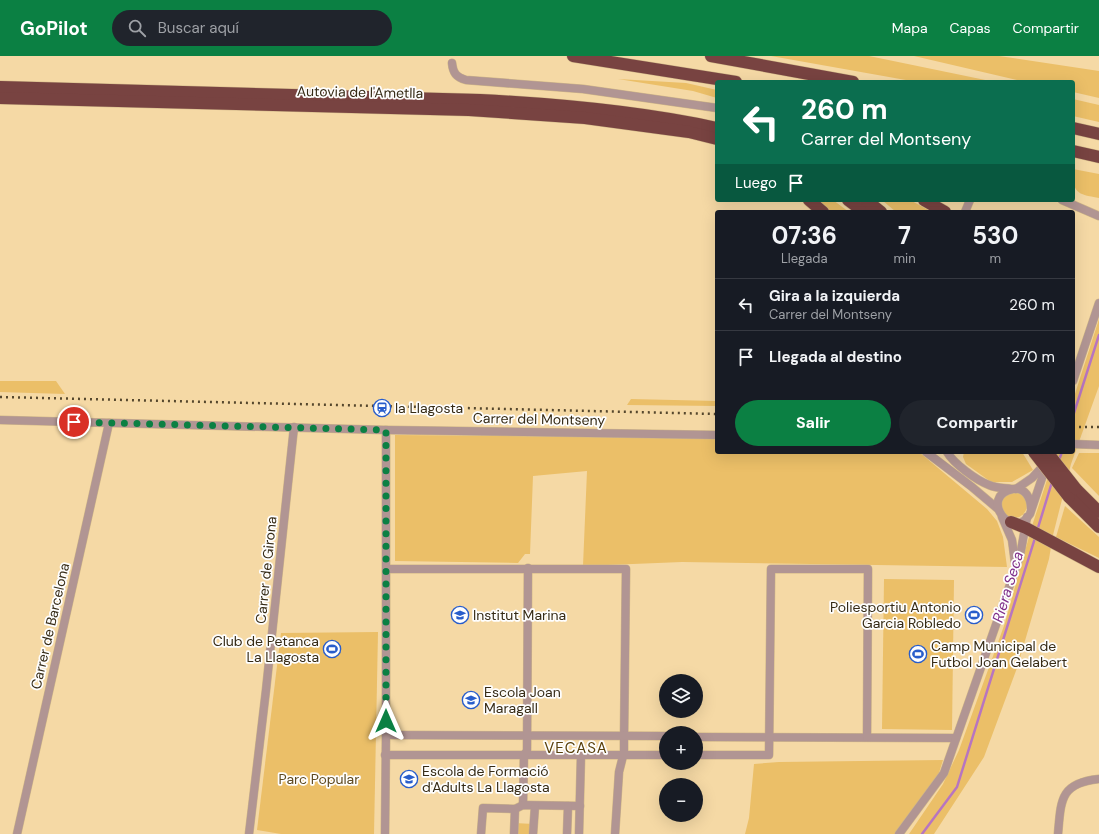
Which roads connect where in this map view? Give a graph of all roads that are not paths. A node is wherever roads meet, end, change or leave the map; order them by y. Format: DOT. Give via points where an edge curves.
graph roads {
  1 [pos="573,56"];
  2 [pos="711,56"];
  3 [pos="452,63"];
  4 [pos="723,80"];
  5 [pos="842,80"];
  6 [pos="0,87"];
  7 [pos="0,98"];
  8 [pos="715,108"];
  9 [pos="652,127"];
  10 [pos="715,128"];
  11 [pos="1075,128"];
  12 [pos="1099,134"];
  13 [pos="715,138"];
  14 [pos="715,145"];
  15 [pos="1075,151"];
  16 [pos="1099,157"];
  17 [pos="810,202"];
  18 [pos="851,202"];
  19 [pos="868,202"];
  20 [pos="928,202"];
  21 [pos="1067,202"];
  22 [pos="820,210"];
  23 [pos="861,210"];
  24 [pos="878,210"];
  25 [pos="942,210"];
  26 [pos="1099,216"];
  27 [pos="1099,303"];
  28 [pos="1075,375"];
  29 [pos="0,420"];
  30 [pos="109,423"];
  31 [pos="294,427"];
  32 [pos="386,430"];
  33 [pos="715,435"];
  34 [pos="1075,444"];
  35 [pos="1096,445"];
  36 [pos="929,454"];
  37 [pos="933,454"];
  38 [pos="948,454"];
  39 [pos="954,454"];
  40 [pos="1036,454"];
  41 [pos="1047,456"];
  42 [pos="939,462"];
  43 [pos="958,464"];
  44 [pos="1013,489"];
  45 [pos="1072,493"];
  46 [pos="1031,508"];
  47 [pos="1099,512"];
  48 [pos="1004,516"];
  49 [pos="1028,526"];
  50 [pos="1099,527"];
  51 [pos="1099,567"];
  52 [pos="528,568"];
  53 [pos="1015,568"];
  54 [pos="387,569"];
  55 [pos="386,735"];
  56 [pos="527,736"];
  57 [pos="624,736"];
  58 [pos="659,736"];
  59 [pos="703,737"];
  60 [pos="770,737"];
  61 [pos="867,737"];
  62 [pos="956,738"];
  63 [pos="385,755"];
  64 [pos="524,755"];
  65 [pos="581,755"];
  66 [pos="623,755"];
  67 [pos="659,755"];
  68 [pos="703,755"];
  69 [pos="1099,779"];
  70 [pos="535,806"];
  71 [pos="568,806"];
  72 [pos="580,806"];
  73 [pos="519,807"];
  74 [pos="17,834"];
  75 [pos="249,834"];
  76 [pos="385,834"];
  77 [pos="481,834"];
  78 [pos="514,834"];
  79 [pos="534,834"];
  80 [pos="567,834"];
  81 [pos="579,834"];
  82 [pos="615,834"];
  83 [pos="899,834"];
  84 [pos="1058,834"];
  1 -- 4 [label="highway"];
  2 -- 5 [label="highway"];
  3 -- 8 [label="street" via="455,74 466,80 583,89"];
  6 -- 10 [label="highway" via="521,102 634,113"];
  7 -- 9 [label="highway, Autovia de l'Ametlla" via="469,110 578,118"];
  9 -- 13 [label="highway, Autovia de l'Ametlla"];
  9 -- 14 [label="highway"];
  11 -- 12 [label="highway"];
  15 -- 16 [label="highway"];
  17 -- 22 [label="highway"];
  18 -- 23 [label="highway"];
  19 -- 24 [label="highway"];
  20 -- 25 [label="highway"];
  21 -- 26 [label="street"];
  27 -- 28 [label="street"];
  29 -- 30 [label="street, Carrer del Montseny"];
  30 -- 31 [label="street, Carrer del Montseny"];
  30 -- 74 [label="street, Carrer de Barcelona"];
  31 -- 32 [label="street, Carrer del Montseny"];
  31 -- 75 [label="street, Carrer de Girona"];
  32 -- 33 [label="street, Carrer del Montseny"];
  32 -- 54 [label="street"];
  34 -- 35 [label="street"];
  36 -- 42 [label="street"];
  37 -- 42 [label="street"];
  38 -- 43 [label="street"];
  39 -- 43 [label="street"];
  40 -- 45 [label="highway, bridge"];
  41 -- 44 [label="street" via="1032,478"];
  41 -- 45 [label="highway, bridge"];
  41 -- 46 [label="street"];
  42 -- 48 [label="street"];
  43 -- 44 [label="street" via="984,483 997,488"];
  44 -- 46 [label="street" via="1021,489 1028,495"];
  44 -- 48 [label="street" via="1006,491 999,499"];
  45 -- 47 [label="highway"];
  45 -- 50 [label="highway"];
  46 -- 49 [label="street"];
  48 -- 49 [label="highway"];
  48 -- 53 [label="street" via="1014,548"];
  49 -- 51 [label="highway" via="1052,543"];
  49 -- 53 [label="street"];
  52 -- 54 [label="street"];
  52 -- 56 [label="street"];
  52 -- 57 [label="street" via="626,569"];
  53 -- 62 [label="street"];
  54 -- 55 [label="street"];
  55 -- 56 [label="street"];
  55 -- 63 [label="street"];
  56 -- 57 [label="street"];
  56 -- 64 [label="street" via="527,751"];
  57 -- 58 [label="street"];
  57 -- 66 [label="street"];
  59 -- 60 [label="street"];
  60 -- 61 [label="street"];
  60 -- 61 [label="street" via="771,569 868,570"];
  60 -- 68 [label="street" via="769,755"];
  61 -- 62 [label="street"];
  62 -- 83 [label="street" via="944,773"];
  63 -- 64 [label="street"];
  63 -- 76 [label="street"];
  64 -- 65 [label="street"];
  64 -- 73 [label="street"];
  65 -- 66 [label="street"];
  65 -- 72 [label="street"];
  66 -- 67 [label="street"];
  66 -- 82 [label="street" via="619,772"];
  69 -- 84 [label="street" via="1085,780 1074,785 1065,795 1060,808"];
  70 -- 71 [label="street"];
  70 -- 73 [label="street"];
  70 -- 79 [label="street"];
  71 -- 72 [label="street"];
  71 -- 80 [label="street"];
  72 -- 81 [label="street"];
  73 -- 77 [label="street" via="483,808"];
  73 -- 78 [label="street"];
}
